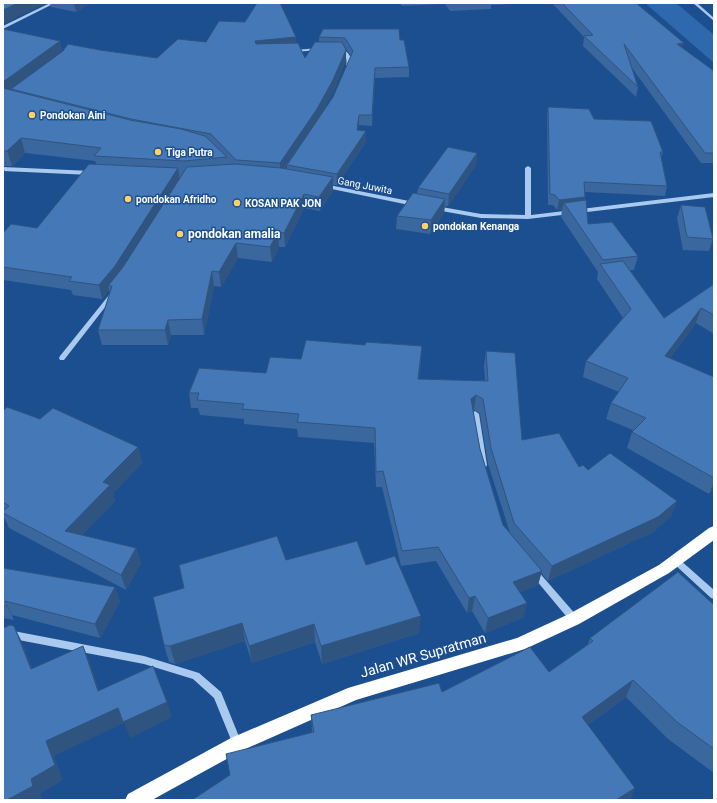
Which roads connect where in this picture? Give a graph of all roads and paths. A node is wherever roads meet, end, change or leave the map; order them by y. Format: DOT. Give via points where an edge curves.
graph roads {
  1 [pos="53,3"];
  2 [pos="695,3"];
  3 [pos="714,20"];
  4 [pos="3,28"];
  5 [pos="322,48"];
  6 [pos="329,49"];
  7 [pos="290,51"];
  8 [pos="347,71"];
  9 [pos="528,168"];
  10 [pos="3,169"];
  11 [pos="96,174"];
  12 [pos="319,185"];
  13 [pos="714,195"];
  14 [pos="423,205"];
  15 [pos="430,206"];
  16 [pos="528,217"];
  17 [pos="115,291"];
  18 [pos="62,358"];
  19 [pos="475,414"];
  20 [pos="485,471"];
  21 [pos="714,532"];
  22 [pos="531,568"];
  23 [pos="669,568"];
  24 [pos="714,595"];
  25 [pos="574,619"];
  26 [pos="3,633"];
  27 [pos="238,744"];
  28 [pos="134,800"];
  1 -- 4 [label="street"];
  2 -- 3 [label="street"];
  5 -- 7 [label="street"];
  6 -- 8 [label="street" via="344,50 348,54 350,60"];
  9 -- 16 [label="street"];
  10 -- 11 [label="street"];
  12 -- 14 [label="street, Gang Juwita"];
  13 -- 16 [label="street"];
  15 -- 16 [label="street" via="481,216"];
  17 -- 18 [label="street"];
  19 -- 20 [label="street"];
  21 -- 23 [label="highway, Jalan WR Supratman"];
  22 -- 25 [label="street"];
  23 -- 24 [label="street"];
  23 -- 25 [label="highway, Jalan WR Supratman"];
  25 -- 27 [label="highway, Jalan WR Supratman" via="520,644 354,693"];
  26 -- 27 [label="street" via="144,660 196,676 218,695"];
  27 -- 28 [label="highway, Jalan WR Supratman"];
}
